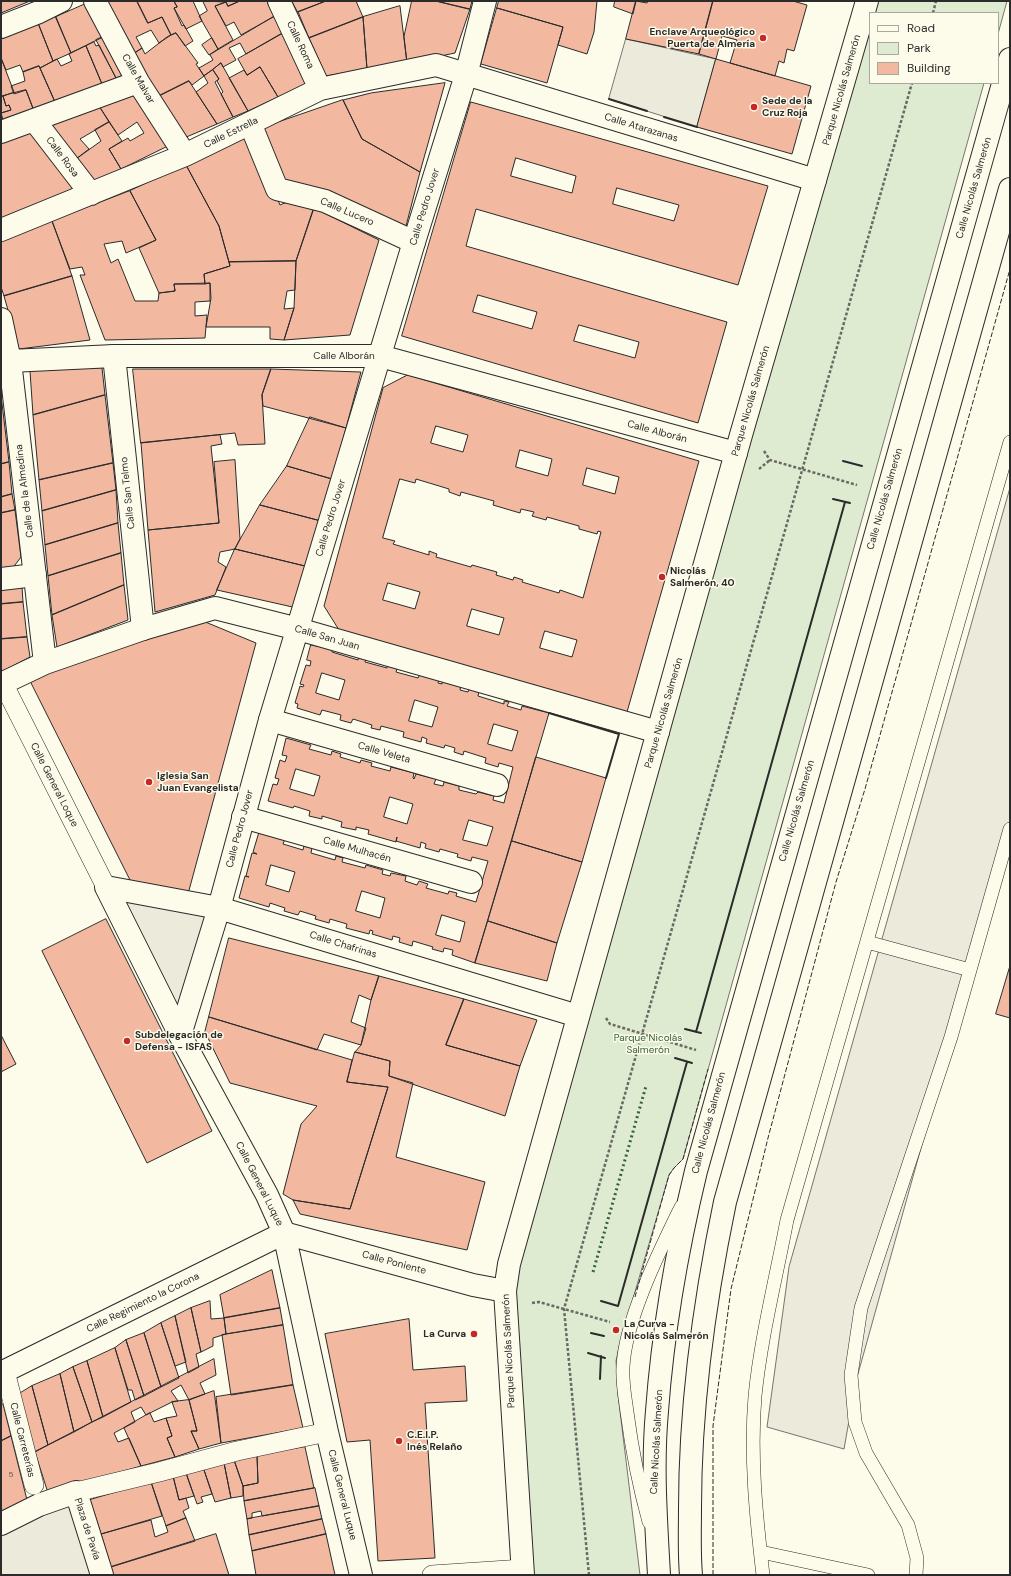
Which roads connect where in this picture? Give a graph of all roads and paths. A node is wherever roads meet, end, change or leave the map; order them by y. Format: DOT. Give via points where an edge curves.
graph roads {
  1 [pos="61,1"];
  2 [pos="95,1"];
  3 [pos="279,1"];
  4 [pos="485,1"];
  5 [pos="867,1"];
  6 [pos="936,1"];
  7 [pos="37,7"];
  8 [pos="932,12"];
  9 [pos="1,27"];
  10 [pos="1010,59"];
  11 [pos="466,75"];
  12 [pos="138,82"];
  13 [pos="912,84"];
  14 [pos="320,89"];
  15 [pos="34,120"];
  16 [pos="250,123"];
  17 [pos="1,132"];
  18 [pos="185,155"];
  19 [pos="815,180"];
  20 [pos="1010,189"];
  21 [pos="91,194"];
  22 [pos="1,230"];
  23 [pos="414,242"];
  24 [pos="1,319"];
  25 [pos="114,356"];
  26 [pos="380,356"];
  27 [pos="5,362"];
  28 [pos="1010,442"];
  29 [pos="762,448"];
  30 [pos="736,453"];
  31 [pos="802,470"];
  32 [pos="857,485"];
  33 [pos="35,575"];
  34 [pos="1,579"];
  35 [pos="143,629"];
  36 [pos="298,629"];
  37 [pos="44,663"];
  38 [pos="2,683"];
  39 [pos="270,720"];
  40 [pos="658,732"];
  41 [pos="497,785"];
  42 [pos="243,818"];
  43 [pos="1010,829"];
  44 [pos="471,882"];
  45 [pos="106,887"];
  46 [pos="219,908"];
  47 [pos="867,942"];
  48 [pos="970,970"];
  49 [pos="603,1014"];
  50 [pos="578,1016"];
  51 [pos="642,1034"];
  52 [pos="180,1035"];
  53 [pos="696,1050"];
  54 [pos="694,1180"];
  55 [pos="284,1233"];
  56 [pos="505,1299"];
  57 [pos="564,1309"];
  58 [pos="612,1322"];
  59 [pos="3,1372"];
  60 [pos="327,1432"];
  61 [pos="76,1492"];
  62 [pos="36,1496"];
  63 [pos="1,1524"];
  64 [pos="658,1565"];
  65 [pos="763,1566"];
  66 [pos="523,1572"];
  67 [pos="102,1575"];
  68 [pos="361,1575"];
  69 [pos="432,1575"];
  70 [pos="589,1575"];
  71 [pos="691,1575"];
  72 [pos="868,1575"];
  73 [pos="916,1575"];
  1 -- 7 [label="main road"];
  2 -- 12 [label="main road, Calle Malvar"];
  3 -- 14 [label="main road, Calle Roma"];
  4 -- 11 [label="main road, Calle Pedro Jover"];
  5 -- 19 [label="main road, Parque Nicolás Salmerón"];
  6 -- 8 [label="path"];
  7 -- 9 [label="main road"];
  10 -- 54 [label="main road, Calle Nicolás Salmerón"];
  11 -- 14 [label="main road, Calle Estrella" via="436,65"];
  11 -- 19 [label="main road, Calle Atarazanas"];
  11 -- 23 [label="main road, Calle Pedro Jover"];
  12 -- 15 [label="main road"];
  12 -- 18 [label="main road, Calle Malvar"];
  13 -- 31 [label="path"];
  14 -- 16 [label="main road, Calle Estrella"];
  15 -- 17 [label="main road"];
  15 -- 21 [label="main road, Calle Rosa"];
  16 -- 18 [label="main road, Calle Estrella"];
  16 -- 23 [label="main road, Calle Lucero" via="277,188 325,201"];
  18 -- 21 [label="main road, Calle Estrella"];
  19 -- 30 [label="main road, Parque Nicolás Salmerón"];
  20 -- 71 [label="main road" via="725,1202 705,1310 692,1414"];
  21 -- 22 [label="main road, Calle Estrella"];
  23 -- 26 [label="main road, Calle Pedro Jover"];
  24 -- 27 [label="main road, Calle de la Almedina"];
  25 -- 26 [label="main road, Calle Alborán"];
  25 -- 27 [label="main road, Calle Alborán"];
  25 -- 35 [label="main road, Calle San Telmo"];
  26 -- 30 [label="main road, Calle Alborán"];
  26 -- 36 [label="main road, Calle Pedro Jover"];
  27 -- 33 [label="main road, Calle de la Almedina"];
  28 -- 47 [label="lane"];
  29 -- 31 [label="path" via="770,460"];
  30 -- 40 [label="main road, Parque Nicolás Salmerón"];
  31 -- 32 [label="path"];
  31 -- 51 [label="path"];
  33 -- 34 [label="main road"];
  33 -- 37 [label="main road, Calle de la Almedina"];
  35 -- 36 [label="main road, Calle San Juan" via="215,608"];
  35 -- 37 [label="main road, Calle San Juan"];
  36 -- 39 [label="main road, Calle Pedro Jover"];
  36 -- 40 [label="main road, Calle San Juan"];
  37 -- 38 [label="main road, Calle San Juan"];
  38 -- 45 [label="street, Calle General Loque"];
  39 -- 41 [label="main road, Calle Veleta"];
  39 -- 42 [label="main road, Calle Pedro Jover"];
  40 -- 50 [label="main road, Parque Nicolás Salmerón"];
  42 -- 44 [label="main road, Calle Mulhacén"];
  42 -- 46 [label="main road, Calle Pedro Jover"];
  43 -- 48 [label="lane"];
  45 -- 46 [label="main road, Calle Chafrinas"];
  45 -- 52 [label="main road, Calle General Luque"];
  46 -- 50 [label="main road, Calle Chafrinas"];
  46 -- 52 [label="main road, Calle Pedro Jover"];
  47 -- 48 [label="lane"];
  47 -- 65 [label="lane" via="787,1220 766,1326 755,1396 754,1450"];
  48 -- 73 [label="lane" via="951,1037 861,1308 850,1375 855,1422 866,1453 908,1525 918,1558"];
  49 -- 51 [label="path" via="610,1024"];
  50 -- 56 [label="main road, Parque Nicolás Salmerón" via="509,1264"];
  51 -- 53 [label="path"];
  51 -- 57 [label="path"];
  52 -- 55 [label="main road, Calle General Luque" via="267,1195"];
  54 -- 64 [label="main road, Calle Nicolás Salmerón" via="671,1294 656,1412 654,1498"];
  54 -- 64 [label="lane" via="640,1301 629,1333 623,1367 630,1434"];
  55 -- 56 [label="main road, Calle Poniente" via="473,1284"];
  55 -- 59 [label="main road, Calle Regimiento la Corona"];
  55 -- 60 [label="main road, Calle General Luque"];
  56 -- 57 [label="path" via="539,1302"];
  56 -- 66 [label="main road, Parque Nicolás Salmerón"];
  57 -- 58 [label="path"];
  57 -- 70 [label="path"];
  59 -- 62 [label="street, Calle Carreterías"];
  60 -- 61 [label="street" via="237,1451"];
  60 -- 68 [label="main road, Calle General Luque"];
  61 -- 62 [label="main road, Plaza de Pavía"];
  61 -- 67 [label="main road, Plaza de Pavía"];
  62 -- 63 [label="main road, Plaza de Pavía"];
  65 -- 72 [label="lane"];
  66 -- 69 [label="street"];
}
